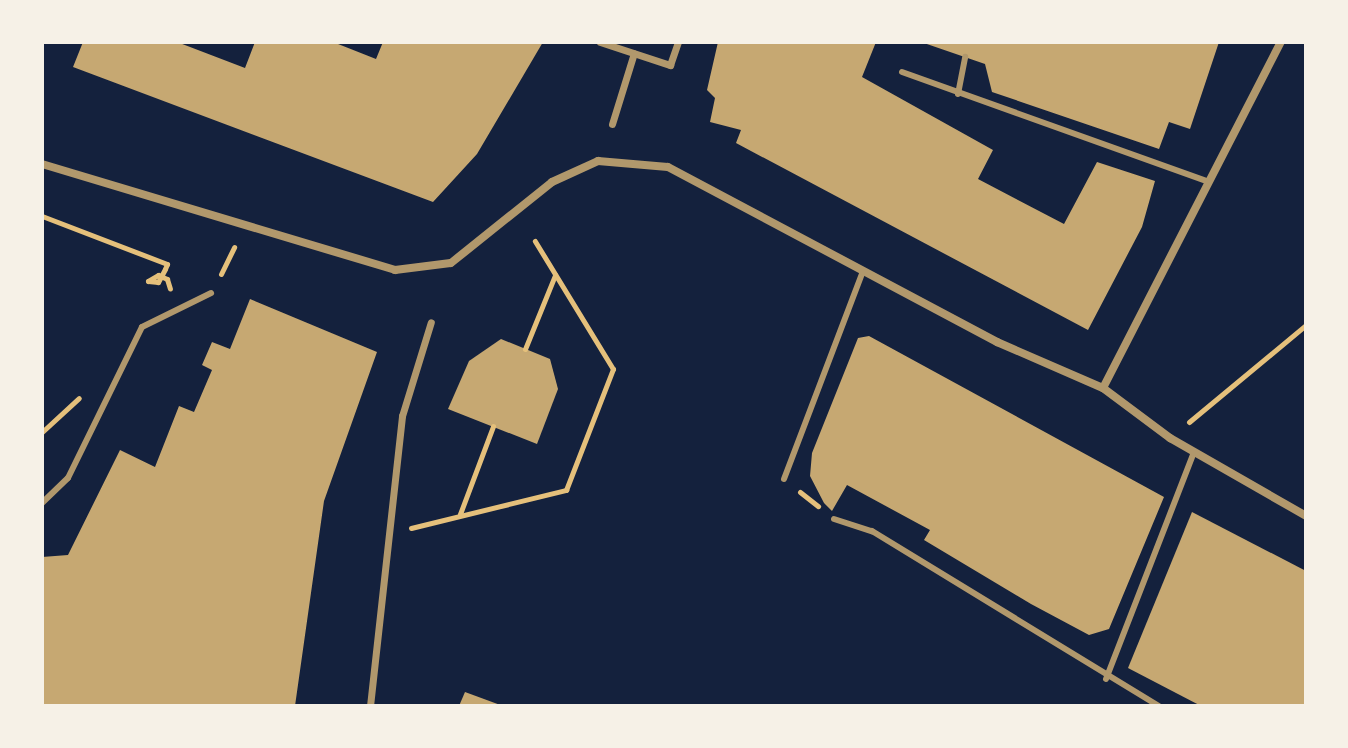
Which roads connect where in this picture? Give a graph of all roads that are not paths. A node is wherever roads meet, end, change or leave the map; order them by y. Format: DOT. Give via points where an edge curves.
graph roads {
  1 [pos="600,42"];
  2 [pos="678,42"];
  3 [pos="1281,42"];
  4 [pos="634,53"];
  5 [pos="965,57"];
  6 [pos="902,72"];
  7 [pos="958,94"];
  8 [pos="612,124"];
  9 [pos="42,164"];
  10 [pos="1209,182"];
  11 [pos="863,271"];
  12 [pos="211,293"];
  13 [pos="431,322"];
  14 [pos="1103,388"];
  15 [pos="1194,452"];
  16 [pos="784,479"];
  17 [pos="42,503"];
  18 [pos="1306,516"];
  19 [pos="834,519"];
  20 [pos="1106,679"];
  21 [pos="370,706"];
  22 [pos="1159,706"];
  1 -- 4 [label="street"];
  2 -- 4 [label="street" via="670,65"];
  3 -- 10 [label="street"];
  4 -- 8 [label="street"];
  5 -- 7 [label="lane"];
  6 -- 7 [label="lane"];
  7 -- 10 [label="lane"];
  9 -- 11 [label="street" via="395,270 451,263 552,182 598,161 668,167"];
  10 -- 14 [label="street"];
  11 -- 14 [label="street"];
  11 -- 16 [label="lane"];
  12 -- 17 [label="lane" via="142,327 68,478"];
  13 -- 21 [label="street" via="402,416"];
  14 -- 15 [label="street"];
  15 -- 18 [label="street"];
  15 -- 20 [label="lane"];
  19 -- 20 [label="lane" via="872,531"];
  20 -- 22 [label="lane"];
}
